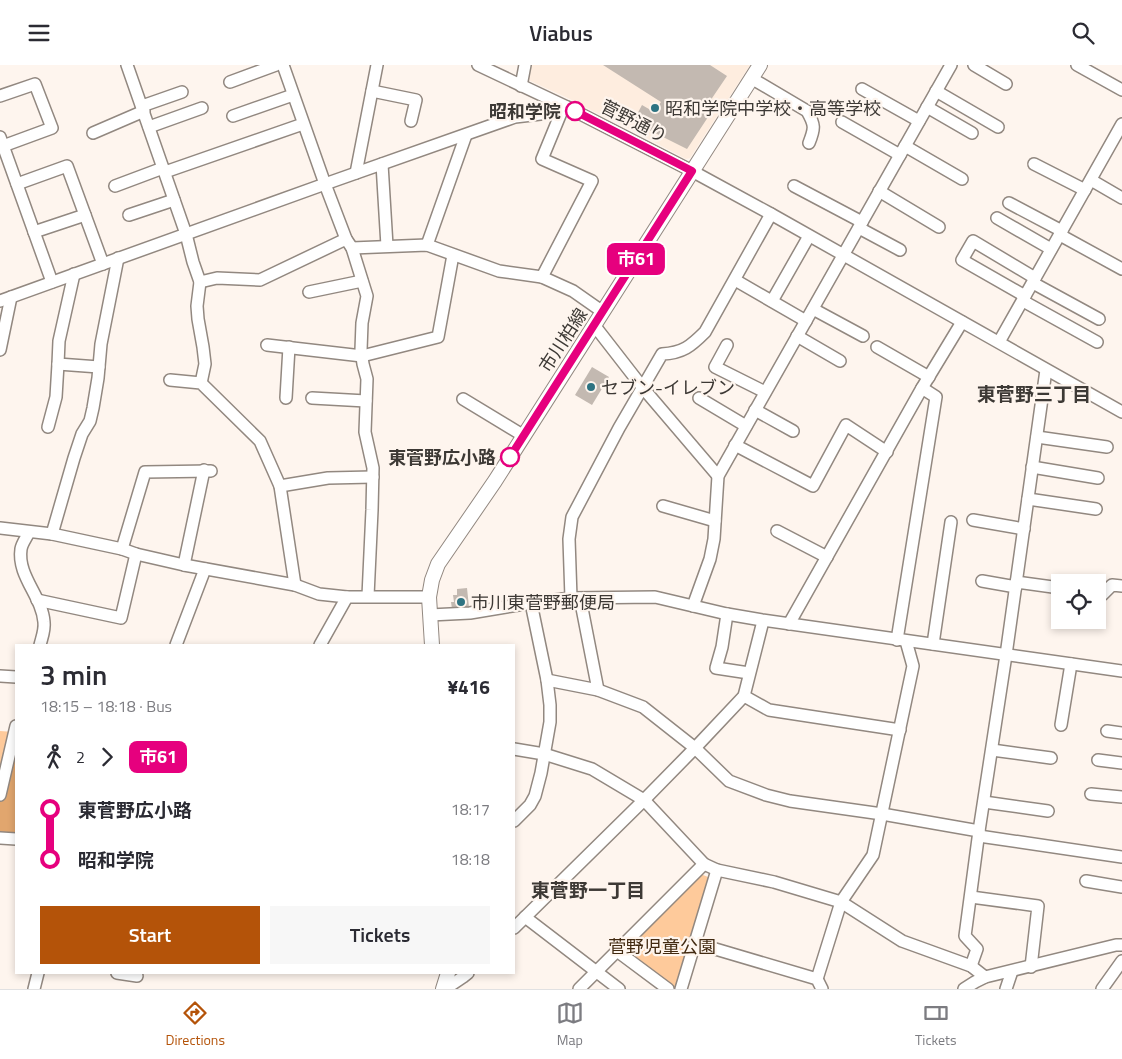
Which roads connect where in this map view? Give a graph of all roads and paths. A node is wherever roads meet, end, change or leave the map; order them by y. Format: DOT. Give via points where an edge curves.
graph roads {
  1 [pos="127,65"];
  2 [pos="276,65"];
  3 [pos="283,65"];
  4 [pos="377,65"];
  5 [pos="478,65"];
  6 [pos="525,65"];
  7 [pos="760,65"];
  8 [pos="951,65"];
  9 [pos="974,65"];
  10 [pos="1077,65"];
  11 [pos="751,79"];
  12 [pos="230,82"];
  13 [pos="1006,84"];
  14 [pos="521,86"];
  15 [pos="862,89"];
  16 [pos="1122,90"];
  17 [pos="372,91"];
  18 [pos="936,91"];
  19 [pos="182,92"];
  20 [pos="293,95"];
  21 [pos="0,96"];
  22 [pos="927,107"];
  23 [pos="202,108"];
  24 [pos="565,108"];
  25 [pos="143,109"];
  26 [pos="233,116"];
  27 [pos="411,121"];
  28 [pos="919,121"];
  29 [pos="842,122"];
  30 [pos="303,124"];
  31 [pos="1122,124"];
  32 [pos="149,127"];
  33 [pos="998,127"];
  34 [pos="93,133"];
  35 [pos="972,133"];
  36 [pos="466,135"];
  37 [pos="2,141"];
  38 [pos="809,143"];
  39 [pos="902,151"];
  40 [pos="382,164"];
  41 [pos="1034,164"];
  42 [pos="164,170"];
  43 [pos="692,171"];
  44 [pos="356,173"];
  45 [pos="962,179"];
  46 [pos="1091,179"];
  47 [pos="17,183"];
  48 [pos="324,184"];
  49 [pos="115,186"];
  50 [pos="794,186"];
  51 [pos="1085,190"];
  52 [pos="879,191"];
  53 [pos="1122,198"];
  54 [pos="174,200"];
  55 [pos="1009,203"];
  56 [pos="771,214"];
  57 [pos="85,215"];
  58 [pos="128,215"];
  59 [pos="997,218"];
  60 [pos="860,225"];
  61 [pos="939,227"];
  62 [pos="34,232"];
  63 [pos="1061,233"];
  64 [pos="186,234"];
  65 [pos="809,235"];
  66 [pos="349,243"];
  67 [pos="427,245"];
  68 [pos="387,246"];
  69 [pos="1052,249"];
  70 [pos="900,250"];
  71 [pos="453,255"];
  72 [pos="843,255"];
  73 [pos="118,258"];
  74 [pos="103,264"];
  75 [pos="1122,269"];
  76 [pos="74,274"];
  77 [pos="542,277"];
  78 [pos="735,280"];
  79 [pos="362,281"];
  80 [pos="1034,281"];
  81 [pos="52,282"];
  82 [pos="200,282"];
  83 [pos="309,293"];
  84 [pos="1024,298"];
  85 [pos="6,299"];
  86 [pos="772,301"];
  87 [pos="812,309"];
  88 [pos="603,312"];
  89 [pos="1099,319"];
  90 [pos="806,321"];
  91 [pos="962,322"];
  92 [pos="594,325"];
  93 [pos="797,336"];
  94 [pos="863,336"];
  95 [pos="999,342"];
  96 [pos="1097,342"];
  97 [pos="268,345"];
  98 [pos="727,345"];
  99 [pos="289,347"];
  100 [pos="878,347"];
  101 [pos="0,350"];
  102 [pos="362,357"];
  103 [pos="840,361"];
  104 [pos="58,364"];
  105 [pos="1046,370"];
  106 [pos="99,373"];
  107 [pos="929,377"];
  108 [pos="170,380"];
  109 [pos="200,383"];
  110 [pos="642,388"];
  111 [pos="922,388"];
  112 [pos="765,393"];
  113 [pos="286,398"];
  114 [pos="312,398"];
  115 [pos="699,398"];
  116 [pos="463,399"];
  117 [pos="366,401"];
  118 [pos="756,409"];
  119 [pos="1122,412"];
  120 [pos="746,426"];
  121 [pos="48,427"];
  122 [pos="793,431"];
  123 [pos="524,436"];
  124 [pos="1037,437"];
  125 [pos="735,445"];
  126 [pos="1107,447"];
  127 [pos="887,452"];
  128 [pos="1032,467"];
  129 [pos="718,476"];
  130 [pos="373,477"];
  131 [pos="1098,478"];
  132 [pos="280,485"];
  133 [pos="1027,502"];
  134 [pos="663,506"];
  135 [pos="1092,512"];
  136 [pos="973,520"];
  137 [pos="715,521"];
  138 [pos="951,522"];
  139 [pos="0,528"];
  140 [pos="1024,529"];
  141 [pos="778,531"];
  142 [pos="29,532"];
  143 [pos="52,535"];
  144 [pos="122,549"];
  145 [pos="136,554"];
  146 [pos="827,557"];
  147 [pos="184,565"];
  148 [pos="206,569"];
  149 [pos="982,581"];
  150 [pos="1016,584"];
  151 [pos="295,585"];
  152 [pos="1122,586"];
  153 [pos="1051,588"];
  154 [pos="1106,591"];
  155 [pos="368,596"];
  156 [pos="347,597"];
  157 [pos="429,597"];
  158 [pos="576,598"];
  159 [pos="38,599"];
  160 [pos="531,603"];
  161 [pos="693,607"];
  162 [pos="727,614"];
  163 [pos="430,615"];
  164 [pos="763,621"];
  165 [pos="789,624"];
  166 [pos="902,640"];
  167 [pos="40,644"];
  168 [pos="176,644"];
  169 [pos="321,644"];
  170 [pos="432,644"];
  171 [pos="932,644"];
  172 [pos="1006,655"];
  173 [pos="1071,664"];
  174 [pos="1122,671"];
  175 [pos="749,673"];
  176 [pos="0,676"];
  177 [pos="15,677"];
  178 [pos="547,680"];
  179 [pos="598,691"];
  180 [pos="744,696"];
  181 [pos="1061,725"];
  182 [pos="900,730"];
  183 [pos="1108,731"];
  184 [pos="1122,733"];
  185 [pos="15,734"];
  186 [pos="695,748"];
  187 [pos="515,749"];
  188 [pos="992,750"];
  189 [pos="544,753"];
  190 [pos="1051,758"];
  191 [pos="1098,760"];
  192 [pos="1122,763"];
  193 [pos="1090,793"];
  194 [pos="0,795"];
  195 [pos="1122,797"];
  196 [pos="644,800"];
  197 [pos="984,802"];
  198 [pos="1048,811"];
  199 [pos="882,814"];
  200 [pos="515,820"];
  201 [pos="979,833"];
  202 [pos="0,838"];
  203 [pos="15,839"];
  204 [pos="1122,857"];
  205 [pos="704,864"];
  206 [pos="717,870"];
  207 [pos="1086,881"];
  208 [pos="1122,887"];
  209 [pos="971,897"];
  210 [pos="841,902"];
  211 [pos="524,917"];
  212 [pos="515,927"];
  213 [pos="695,943"];
  214 [pos="1122,945"];
  215 [pos="617,951"];
  216 [pos="1122,961"];
  217 [pos="971,966"];
  218 [pos="1030,967"];
  219 [pos="1012,971"];
  220 [pos="596,972"];
  221 [pos="38,974"];
  222 [pos="138,974"];
  223 [pos="448,974"];
  224 [pos="467,974"];
  225 [pos="985,977"];
  226 [pos="820,984"];
  227 [pos="34,989"];
  228 [pos="136,989"];
  229 [pos="444,989"];
  230 [pos="580,989"];
  231 [pos="618,989"];
  232 [pos="668,989"];
  233 [pos="681,989"];
  234 [pos="964,989"];
  235 [pos="1006,989"];
  236 [pos="1102,989"];
  1 -- 25 [label="street"];
  2 -- 12 [label="street"];
  3 -- 20 [label="street"];
  4 -- 17 [label="street"];
  5 -- 14 [label="street, 菅野通り"];
  6 -- 14 [label="street"];
  7 -- 11 [label="main road, 市川柏線"];
  8 -- 18 [label="street"];
  9 -- 13 [label="street"];
  10 -- 16 [label="street"];
  11 -- 38 [label="street" via="806,111 814,129"];
  11 -- 43 [label="main road, 市川柏線"];
  14 -- 24 [label="street, 菅野通り"];
  15 -- 28 [label="street"];
  17 -- 27 [label="street" via="416,100"];
  17 -- 44 [label="street"];
  18 -- 22 [label="street"];
  18 -- 33 [label="street"];
  19 -- 25 [label="street"];
  20 -- 26 [label="street"];
  20 -- 30 [label="street"];
  21 -- 37 [label="street" via="35,84 52,128"];
  22 -- 28 [label="street"];
  22 -- 35 [label="street"];
  23 -- 32 [label="street"];
  24 -- 36 [label="street" via="516,117"];
  24 -- 43 [label="street, 菅野通り"];
  24 -- 77 [label="street" via="542,159 592,181"];
  25 -- 32 [label="street"];
  25 -- 34 [label="street"];
  28 -- 39 [label="street"];
  29 -- 39 [label="street"];
  30 -- 42 [label="street"];
  30 -- 48 [label="street"];
  31 -- 46 [label="street"];
  32 -- 42 [label="street"];
  36 -- 40 [label="street"];
  36 -- 67 [label="street"];
  37 -- 47 [label="street"];
  39 -- 45 [label="street"];
  39 -- 52 [label="street"];
  40 -- 44 [label="street"];
  40 -- 68 [label="street"];
  41 -- 51 [label="street"];
  42 -- 49 [label="street"];
  42 -- 54 [label="street"];
  43 -- 56 [label="street, 菅野通り"];
  43 -- 88 [label="main road, 市川柏線"];
  44 -- 48 [label="street"];
  46 -- 51 [label="street"];
  46 -- 53 [label="street"];
  47 -- 57 [label="street" via="67,166"];
  47 -- 62 [label="street"];
  48 -- 64 [label="street"];
  48 -- 66 [label="street"];
  50 -- 60 [label="street"];
  51 -- 63 [label="street"];
  52 -- 60 [label="street"];
  52 -- 61 [label="street"];
  54 -- 58 [label="street"];
  54 -- 64 [label="street"];
  55 -- 63 [label="street"];
  56 -- 65 [label="street, 菅野通り"];
  56 -- 78 [label="street"];
  57 -- 62 [label="street"];
  57 -- 74 [label="street"];
  59 -- 69 [label="street"];
  60 -- 70 [label="street"];
  60 -- 72 [label="street"];
  62 -- 81 [label="street"];
  63 -- 69 [label="street"];
  63 -- 75 [label="street"];
  64 -- 73 [label="street"];
  64 -- 82 [label="street"];
  65 -- 72 [label="street, 菅野通り"];
  65 -- 86 [label="street"];
  66 -- 68 [label="street"];
  66 -- 79 [label="street"];
  66 -- 82 [label="street" via="260,280 217,278"];
  67 -- 68 [label="street"];
  67 -- 71 [label="street"];
  69 -- 80 [label="street"];
  71 -- 77 [label="street" via="499,271"];
  71 -- 102 [label="street" via="438,337"];
  72 -- 87 [label="street"];
  72 -- 91 [label="street, 菅野通り"];
  73 -- 74 [label="street"];
  73 -- 106 [label="street" via="101,344"];
  74 -- 76 [label="street"];
  76 -- 81 [label="street"];
  76 -- 104 [label="street" via="58,341"];
  77 -- 88 [label="street" via="573,291"];
  78 -- 86 [label="street"];
  78 -- 110 [label="street" via="705,331 691,346 662,354"];
  79 -- 83 [label="street"];
  79 -- 102 [label="street" via="367,296 362,323"];
  80 -- 84 [label="street"];
  80 -- 84 [label="street" via="973,241 962,260"];
  80 -- 89 [label="street"];
  81 -- 85 [label="street"];
  82 -- 109 [label="street" via="198,319 205,364"];
  84 -- 95 [label="street"];
  84 -- 96 [label="street"];
  85 -- 101 [label="street"];
  86 -- 90 [label="street"];
  87 -- 90 [label="street"];
  87 -- 94 [label="street"];
  88 -- 92 [label="main road, 市川柏線"];
  90 -- 93 [label="street"];
  91 -- 95 [label="street, 菅野通り"];
  91 -- 107 [label="street"];
  92 -- 110 [label="street"];
  92 -- 123 [label="main road, 市川柏線"];
  93 -- 103 [label="street"];
  93 -- 112 [label="street"];
  95 -- 105 [label="street, 菅野通り"];
  97 -- 99 [label="street"];
  98 -- 112 [label="street" via="715,367"];
  99 -- 102 [label="street"];
  99 -- 113 [label="street"];
  100 -- 107 [label="street"];
  102 -- 117 [label="street" via="367,379"];
  104 -- 106 [label="street"];
  104 -- 121 [label="street" via="56,397"];
  105 -- 119 [label="street, 菅野通り"];
  105 -- 124 [label="street"];
  106 -- 143 [label="street" via="90,421 82,434"];
  107 -- 111 [label="street"];
  108 -- 109 [label="street"];
  109 -- 132 [label="street" via="260,441"];
  110 -- 129 [label="street"];
  110 -- 158 [label="street" via="572,517 570,539"];
  111 -- 127 [label="street"];
  111 -- 166 [label="street" via="936,397"];
  112 -- 118 [label="street"];
  114 -- 117 [label="street"];
  115 -- 120 [label="street"];
  116 -- 123 [label="street"];
  117 -- 130 [label="street" via="365,432"];
  118 -- 120 [label="street"];
  118 -- 122 [label="street"];
  120 -- 125 [label="street"];
  123 -- 157 [label="main road, 市川柏線" via="438,565"];
  124 -- 126 [label="street"];
  124 -- 128 [label="street"];
  125 -- 127 [label="street" via="813,486 846,425"];
  125 -- 129 [label="street"];
  127 -- 146 [label="street"];
  128 -- 131 [label="street"];
  128 -- 133 [label="street"];
  129 -- 137 [label="street"];
  130 -- 132 [label="street" via="328,478"];
  130 -- 155 [label="street"];
  132 -- 151 [label="street"];
  133 -- 135 [label="street"];
  133 -- 140 [label="street"];
  134 -- 137 [label="street"];
  136 -- 140 [label="street"];
  137 -- 161 [label="street" via="710,559"];
  138 -- 171 [label="street"];
  139 -- 142 [label="street"];
  140 -- 150 [label="street"];
  141 -- 146 [label="street"];
  142 -- 143 [label="street"];
  142 -- 159 [label="street" via="21,548 22,569"];
  143 -- 144 [label="street"];
  144 -- 145 [label="street"];
  144 -- 147 [label="street" via="145,472 208,471"];
  145 -- 147 [label="street"];
  145 -- 159 [label="street" via="121,618"];
  146 -- 165 [label="street"];
  147 -- 148 [label="street"];
  148 -- 151 [label="street"];
  148 -- 168 [label="street"];
  149 -- 150 [label="street"];
  150 -- 153 [label="street"];
  150 -- 172 [label="street"];
  151 -- 156 [label="street" via="319,594"];
  152 -- 154 [label="street" via="1112,585"];
  155 -- 156 [label="street"];
  155 -- 157 [label="street"];
  156 -- 169 [label="street"];
  157 -- 163 [label="main road, 市川柏線"];
  158 -- 160 [label="street"];
  158 -- 161 [label="street" via="655,597"];
  158 -- 179 [label="street"];
  159 -- 167 [label="street" via="44,621"];
  160 -- 163 [label="street" via="470,613"];
  160 -- 178 [label="street"];
  161 -- 162 [label="street"];
  162 -- 164 [label="street"];
  162 -- 175 [label="street" via="716,668"];
  163 -- 170 [label="main road, 市川柏線"];
  164 -- 165 [label="street"];
  164 -- 175 [label="street"];
  165 -- 166 [label="street"];
  166 -- 171 [label="street"];
  166 -- 182 [label="street" via="913,666"];
  171 -- 172 [label="street"];
  172 -- 173 [label="street"];
  172 -- 188 [label="street"];
  173 -- 174 [label="street"];
  173 -- 181 [label="street"];
  175 -- 180 [label="street"];
  176 -- 177 [label="street"];
  178 -- 179 [label="street"];
  178 -- 189 [label="street" via="550,722"];
  179 -- 186 [label="street" via="643,707"];
  180 -- 182 [label="street" via="769,710"];
  180 -- 186 [label="street"];
  182 -- 199 [label="street"];
  183 -- 184 [label="street"];
  185 -- 194 [label="street"];
  186 -- 196 [label="street"];
  186 -- 199 [label="street" via="729,781 766,795"];
  187 -- 189 [label="street"];
  188 -- 190 [label="street"];
  188 -- 197 [label="street"];
  189 -- 196 [label="street" via="592,769"];
  189 -- 200 [label="street" via="535,796"];
  191 -- 192 [label="street"];
  193 -- 195 [label="street"];
  196 -- 205 [label="street"];
  196 -- 211 [label="street"];
  197 -- 198 [label="street"];
  197 -- 201 [label="street"];
  199 -- 201 [label="street"];
  199 -- 210 [label="street" via="874,855"];
  201 -- 204 [label="street"];
  201 -- 209 [label="street"];
  202 -- 203 [label="street"];
  205 -- 206 [label="street"];
  205 -- 215 [label="street"];
  206 -- 210 [label="street" via="774,881"];
  206 -- 213 [label="street"];
  207 -- 208 [label="street"];
  209 -- 217 [label="street" via="965,936 977,949"];
  209 -- 218 [label="street" via="1038,906"];
  210 -- 217 [label="street" via="902,941"];
  210 -- 226 [label="street"];
  211 -- 212 [label="street"];
  211 -- 220 [label="street"];
  213 -- 226 [label="street"];
  213 -- 233 [label="street"];
  214 -- 218 [label="street"];
  215 -- 220 [label="street"];
  215 -- 232 [label="street"];
  216 -- 236 [label="street"];
  217 -- 225 [label="street"];
  218 -- 219 [label="street"];
  219 -- 225 [label="street"];
  219 -- 235 [label="street"];
  220 -- 230 [label="street"];
  220 -- 231 [label="street"];
  221 -- 227 [label="street"];
  222 -- 228 [label="street"];
  223 -- 229 [label="main road"];
  224 -- 229 [label="street"];
  225 -- 234 [label="street"];
}
